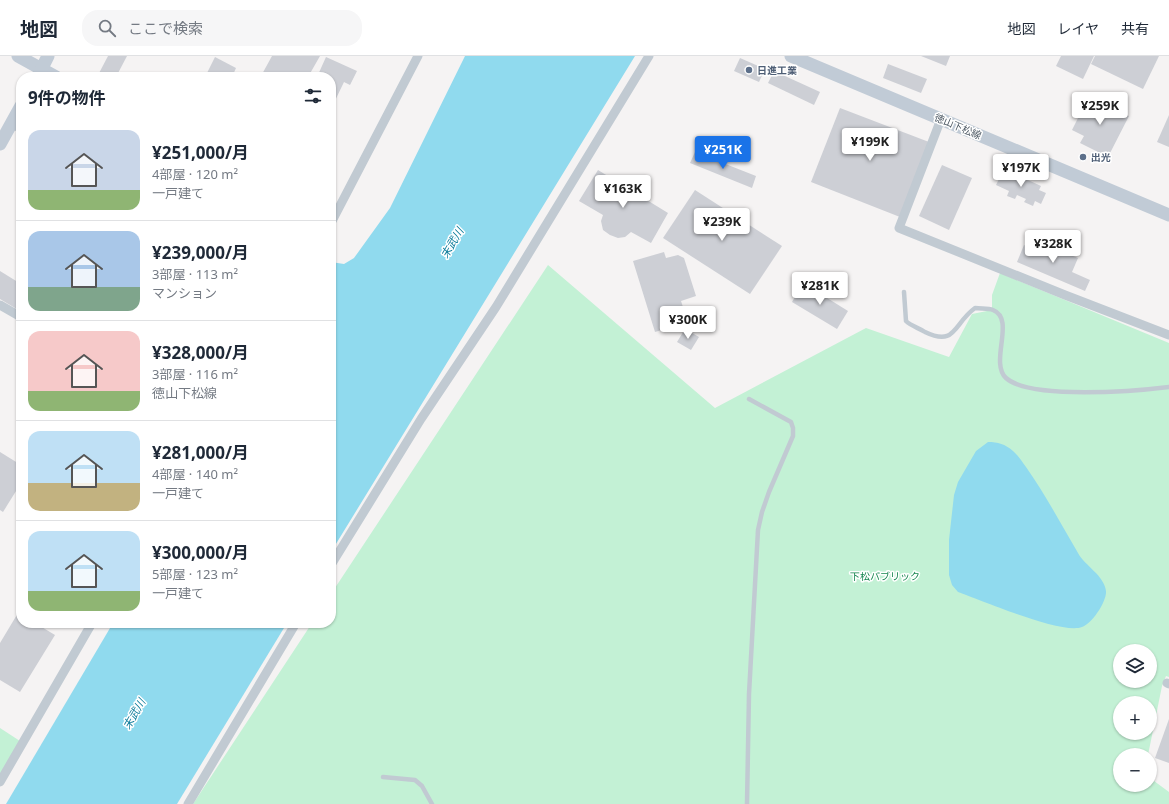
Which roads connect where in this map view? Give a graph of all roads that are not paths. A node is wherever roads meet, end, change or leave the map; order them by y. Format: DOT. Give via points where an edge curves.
graph roads {
  1 [pos="18,56"];
  2 [pos="48,56"];
  3 [pos="418,56"];
  4 [pos="649,56"];
  5 [pos="791,56"];
  6 [pos="39,72"];
  7 [pos="40,72"];
  8 [pos="941,119"];
  9 [pos="16,126"];
  10 [pos="0,144"];
  11 [pos="336,213"];
  12 [pos="1169,215"];
  13 [pos="904,292"];
  14 [pos="0,305"];
  15 [pos="16,314"];
  16 [pos="1169,334"];
  17 [pos="1169,387"];
  18 [pos="749,399"];
  19 [pos="336,557"];
  20 [pos="89,628"];
  21 [pos="293,628"];
  22 [pos="383,777"];
  23 [pos="0,782"];
  24 [pos="188,804"];
  25 [pos="432,804"];
  26 [pos="747,804"];
  1 -- 6 [label="main road"];
  2 -- 7 [label="main road"];
  3 -- 11 [label="street"];
  4 -- 19 [label="street" via="496,307 421,419"];
  5 -- 8 [label="main road, 徳山下松線"];
  8 -- 12 [label="main road, 徳山下松線"];
  8 -- 16 [label="street" via="899,228"];
  9 -- 10 [label="main road"];
  13 -- 17 [label="lane" via="906,321 942,338 950,336 965,315 975,308 994,310 999,314 1003,322 1000,370 1012,382 1027,387 1093,392"];
  14 -- 15 [label="street"];
  18 -- 26 [label="lane" via="790,422 794,428 762,512 758,530 749,679"];
  20 -- 23 [label="street"];
  21 -- 24 [label="street"];
  22 -- 25 [label="lane" via="415,780 422,786"];
}
